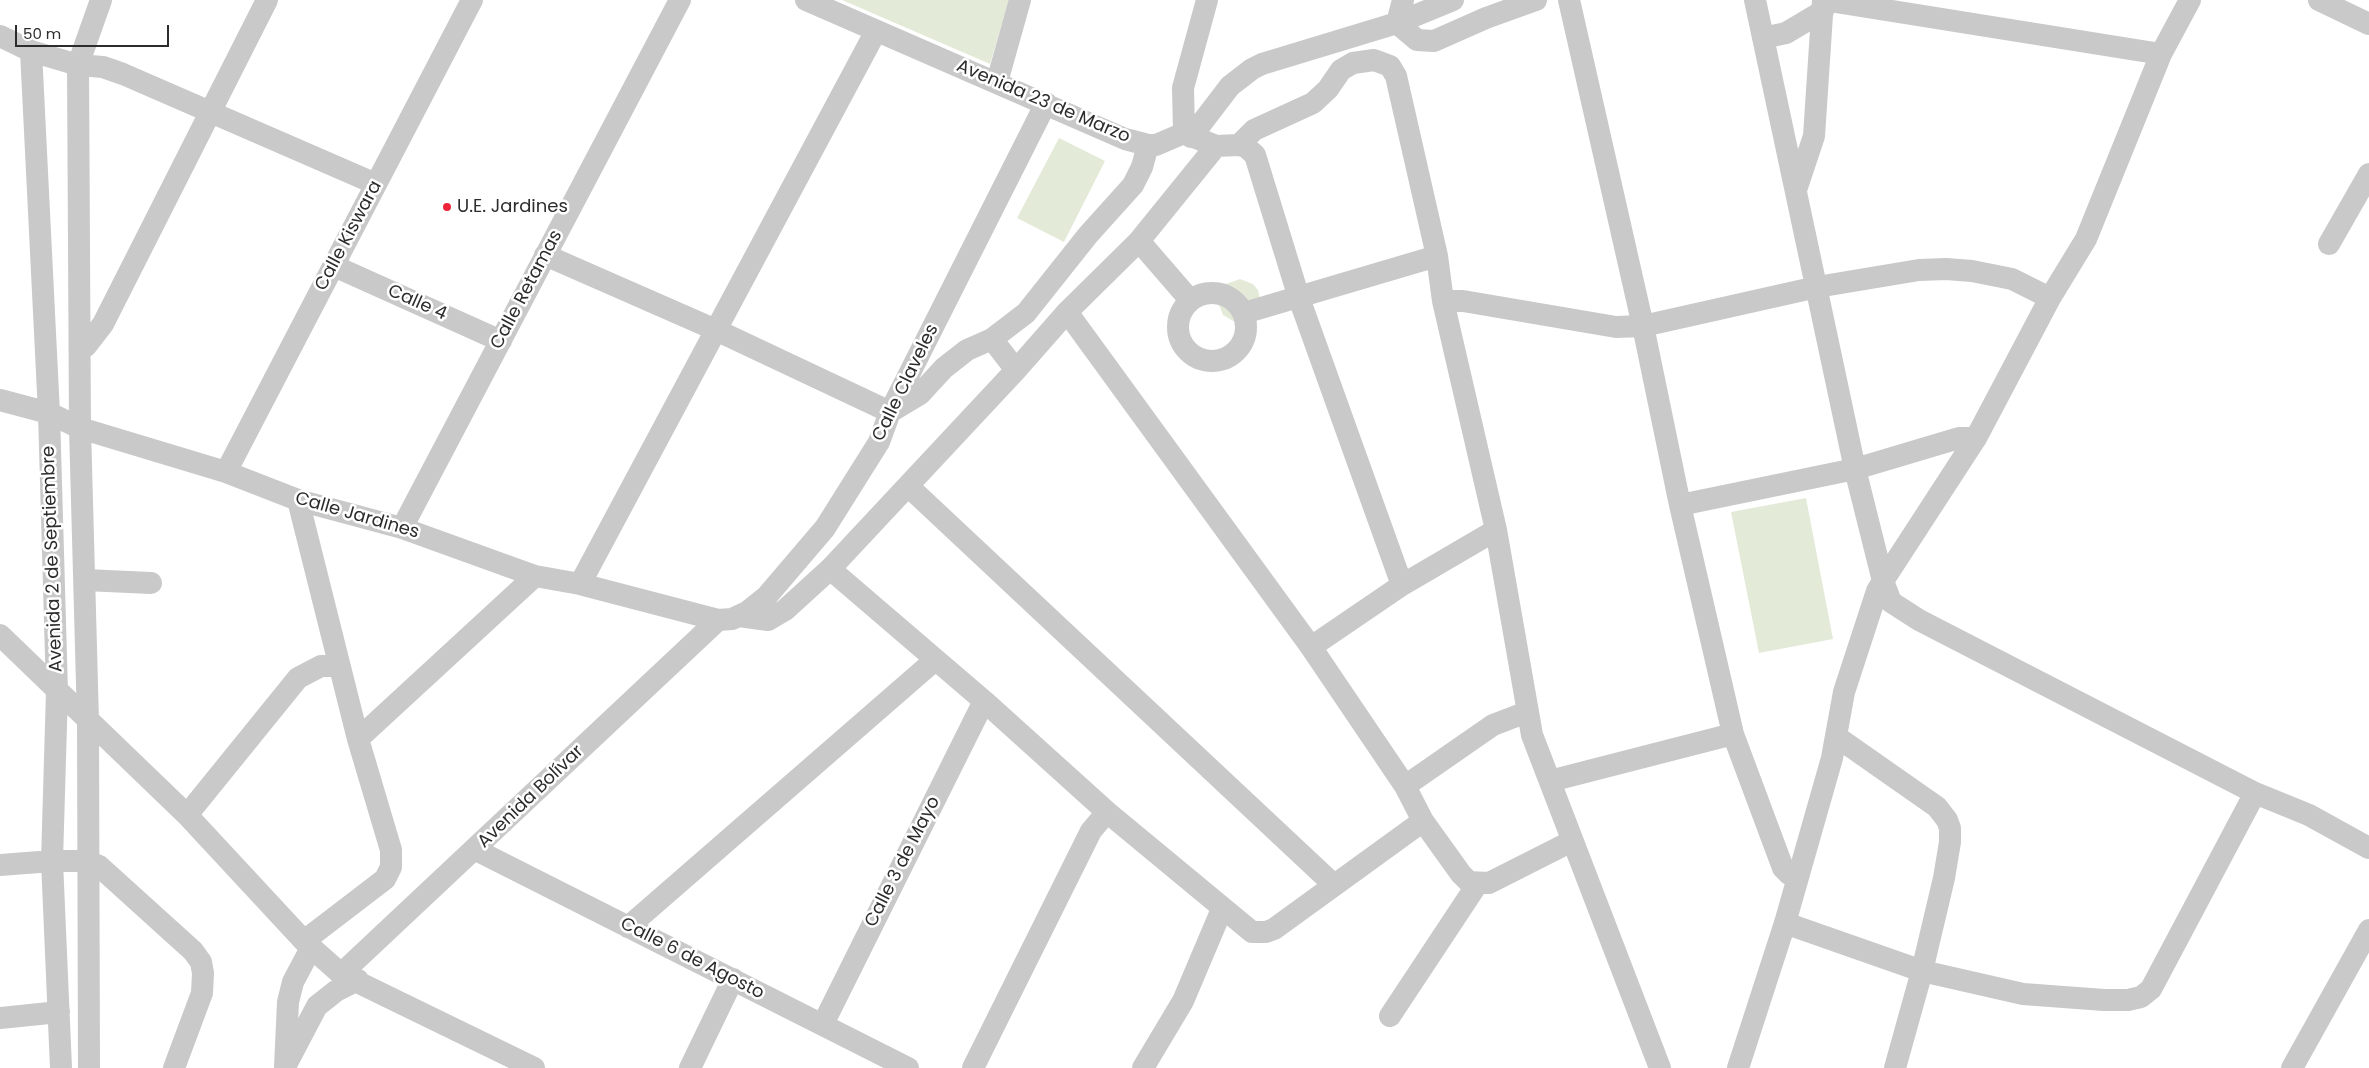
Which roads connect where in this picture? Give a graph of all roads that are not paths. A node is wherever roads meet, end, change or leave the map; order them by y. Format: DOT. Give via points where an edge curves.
graph roads {
  1 [pos="101,0"];
  2 [pos="267,0"];
  3 [pos="472,0"];
  4 [pos="680,0"];
  5 [pos="806,0"];
  6 [pos="1020,0"];
  7 [pos="1207,0"];
  8 [pos="1403,0"];
  9 [pos="1453,0"];
  10 [pos="1536,0"];
  11 [pos="1569,0"];
  12 [pos="1755,0"];
  13 [pos="2190,0"];
  14 [pos="2325,1"];
  15 [pos="1823,4"];
  16 [pos="1397,23"];
  17 [pos="2369,24"];
  18 [pos="876,31"];
  19 [pos="0,36"];
  20 [pos="1763,38"];
  21 [pos="30,51"];
  22 [pos="2161,54"];
  23 [pos="78,65"];
  24 [pos="997,82"];
  25 [pos="1046,103"];
  26 [pos="210,112"];
  27 [pos="1188,135"];
  28 [pos="1148,145"];
  29 [pos="1238,145"];
  30 [pos="1216,146"];
  31 [pos="2369,174"];
  32 [pos="376,184"];
  33 [pos="1796,190"];
  34 [pos="1139,241"];
  35 [pos="2329,244"];
  36 [pos="545,255"];
  37 [pos="1437,256"];
  38 [pos="334,266"];
  39 [pos="1817,287"];
  40 [pos="1299,298"];
  41 [pos="2050,298"];
  42 [pos="1190,300"];
  43 [pos="1443,302"];
  44 [pos="1067,312"];
  45 [pos="1244,313"];
  46 [pos="1643,326"];
  47 [pos="716,330"];
  48 [pos="992,339"];
  49 [pos="500,340"];
  50 [pos="81,346"];
  51 [pos="1016,370"];
  52 [pos="0,400"];
  53 [pos="890,412"];
  54 [pos="48,413"];
  55 [pos="80,428"];
  56 [pos="1976,438"];
  57 [pos="1855,469"];
  58 [pos="226,472"];
  59 [pos="908,486"];
  60 [pos="298,500"];
  61 [pos="1680,505"];
  62 [pos="402,528"];
  63 [pos="1496,530"];
  64 [pos="830,569"];
  65 [pos="535,576"];
  66 [pos="84,580"];
  67 [pos="1883,581"];
  68 [pos="151,583"];
  69 [pos="580,584"];
  70 [pos="1402,585"];
  71 [pos="729,618"];
  72 [pos="0,635"];
  73 [pos="1311,647"];
  74 [pos="935,660"];
  75 [pos="339,666"];
  76 [pos="57,691"];
  77 [pos="984,701"];
  78 [pos="1527,712"];
  79 [pos="88,721"];
  80 [pos="1733,734"];
  81 [pos="1837,737"];
  82 [pos="358,739"];
  83 [pos="1550,781"];
  84 [pos="1405,786"];
  85 [pos="2255,793"];
  86 [pos="1107,812"];
  87 [pos="187,815"];
  88 [pos="1423,821"];
  89 [pos="1572,841"];
  90 [pos="2369,848"];
  91 [pos="476,850"];
  92 [pos="52,861"];
  93 [pos="87,861"];
  94 [pos="0,865"];
  95 [pos="1797,878"];
  96 [pos="1478,883"];
  97 [pos="1334,885"];
  98 [pos="1222,910"];
  99 [pos="1785,923"];
  100 [pos="628,927"];
  101 [pos="2369,930"];
  102 [pos="308,945"];
  103 [pos="1922,971"];
  104 [pos="350,977"];
  105 [pos="732,979"];
  106 [pos="59,1012"];
  107 [pos="1390,1016"];
  108 [pos="0,1018"];
  109 [pos="823,1024"];
  110 [pos="285,1067"];
  111 [pos="60,1068"];
  112 [pos="89,1068"];
  113 [pos="174,1068"];
  114 [pos="534,1068"];
  115 [pos="690,1068"];
  116 [pos="908,1068"];
  117 [pos="973,1068"];
  118 [pos="1143,1068"];
  119 [pos="1660,1068"];
  120 [pos="1738,1068"];
  121 [pos="1895,1068"];
  122 [pos="2292,1068"];
  1 -- 23 [label="street"];
  2 -- 26 [label="street"];
  3 -- 32 [label="street, Calle Kiswara"];
  4 -- 36 [label="street, Calle Retamas"];
  5 -- 18 [label="street, Avenida 23 de Marzo"];
  6 -- 24 [label="street"];
  7 -- 27 [label="street" via="1183,88"];
  8 -- 16 [label="street"];
  9 -- 16 [label="street"];
  10 -- 16 [label="street" via="1434,41 1417,40"];
  11 -- 46 [label="street"];
  12 -- 20 [label="street"];
  13 -- 22 [label="street"];
  14 -- 17 [label="street"];
  15 -- 20 [label="street" via="1786,33"];
  15 -- 22 [label="street"];
  15 -- 33 [label="street" via="1814,136"];
  16 -- 27 [label="street" via="1252,69 1230,86"];
  18 -- 24 [label="street, Avenida 23 de Marzo"];
  18 -- 47 [label="street"];
  19 -- 21 [label="street"];
  20 -- 33 [label="street"];
  21 -- 23 [label="street"];
  21 -- 54 [label="street, Avenida 2 de Septiembre"];
  22 -- 41 [label="street" via="2086,239"];
  23 -- 26 [label="street" via="102,67 123,74"];
  23 -- 50 [label="street"];
  24 -- 25 [label="street, Avenida 23 de Marzo"];
  25 -- 28 [label="street, Avenida 23 de Marzo" via="1125,139"];
  25 -- 53 [label="street, Calle Claveles"];
  26 -- 32 [label="street"];
  26 -- 50 [label="street" via="102,324 86,346"];
  27 -- 28 [label="street, Avenida 23 de Marzo"];
  27 -- 30 [label="street"];
  28 -- 48 [label="street" via="1134,185 1088,235 1026,313"];
  29 -- 30 [label="street"];
  29 -- 37 [label="street" via="1254,130 1313,103 1341,70 1353,62 1374,60 1390,66 1396,76"];
  29 -- 40 [label="street" via="1255,155"];
  30 -- 34 [label="street, Calle Jardines"];
  31 -- 35 [label="street"];
  32 -- 38 [label="street, Calle Kiswara"];
  33 -- 39 [label="street"];
  34 -- 42 [label="street"];
  34 -- 44 [label="street, Calle Jardines"];
  36 -- 47 [label="street"];
  36 -- 49 [label="street, Calle Retamas"];
  37 -- 40 [label="street"];
  37 -- 43 [label="street"];
  38 -- 49 [label="street, Calle 4"];
  38 -- 58 [label="street, Calle Kiswara"];
  39 -- 41 [label="street" via="1919,270 1946,269 2012,279"];
  39 -- 46 [label="street"];
  39 -- 57 [label="street"];
  40 -- 45 [label="street"];
  40 -- 70 [label="street"];
  41 -- 56 [label="street"];
  42 -- 45 [label="street" via="1199,295 1220,293 1230,297"];
  42 -- 45 [label="street" via="1178,320 1180,338 1189,353 1211,362 1223,360 1242,346 1247,323"];
  43 -- 46 [label="street" via="1463,301 1616,327"];
  43 -- 63 [label="street"];
  44 -- 51 [label="street, Calle Jardines"];
  44 -- 73 [label="street"];
  46 -- 61 [label="street"];
  47 -- 53 [label="street"];
  47 -- 69 [label="street"];
  48 -- 51 [label="street"];
  48 -- 53 [label="street" via="967,350 944,368 920,394"];
  49 -- 62 [label="street, Calle Retamas"];
  50 -- 55 [label="street"];
  51 -- 59 [label="street, Calle Jardines"];
  52 -- 54 [label="street, Calle Jardines"];
  53 -- 71 [label="street, Calle Claveles" via="878,442 824,528 767,596 747,612"];
  54 -- 55 [label="street, Calle Jardines"];
  54 -- 76 [label="street, Avenida 2 de Septiembre"];
  55 -- 58 [label="street, Calle Jardines"];
  55 -- 66 [label="street"];
  56 -- 57 [label="street" via="1959,438"];
  56 -- 67 [label="street"];
  57 -- 61 [label="street"];
  57 -- 67 [label="street"];
  58 -- 60 [label="street, Calle Jardines"];
  59 -- 64 [label="street, Calle Jardines"];
  59 -- 97 [label="street"];
  60 -- 62 [label="street, Calle Jardines"];
  60 -- 75 [label="street"];
  61 -- 80 [label="street"];
  62 -- 65 [label="street, Calle Jardines"];
  63 -- 70 [label="street"];
  63 -- 78 [label="street"];
  64 -- 71 [label="street, Calle Jardines" via="785,610 768,620"];
  64 -- 74 [label="street"];
  65 -- 69 [label="street, Calle Jardines"];
  65 -- 82 [label="street"];
  66 -- 68 [label="street"];
  66 -- 79 [label="street"];
  67 -- 81 [label="street" via="1844,692"];
  67 -- 85 [label="street" via="1891,602 1919,620"];
  69 -- 71 [label="street, Calle Jardines"];
  70 -- 73 [label="street"];
  71 -- 91 [label="street, Avenida Bolívar"];
  72 -- 76 [label="street"];
  73 -- 84 [label="street"];
  74 -- 77 [label="street"];
  74 -- 100 [label="street"];
  75 -- 82 [label="street"];
  75 -- 87 [label="street" via="321,666 298,678"];
  76 -- 79 [label="street"];
  76 -- 92 [label="street, Avenida 2 de Septiembre"];
  77 -- 86 [label="street"];
  77 -- 109 [label="street, Calle 3 de Mayo"];
  78 -- 83 [label="street" via="1532,735"];
  78 -- 84 [label="street" via="1494,725"];
  79 -- 87 [label="street"];
  79 -- 93 [label="street"];
  80 -- 83 [label="street"];
  80 -- 95 [label="street" via="1783,868"];
  81 -- 95 [label="street"];
  81 -- 103 [label="street" via="1937,807 1947,820 1951,835"];
  82 -- 102 [label="street" via="391,850 391,867 385,879"];
  83 -- 89 [label="street"];
  84 -- 88 [label="street"];
  85 -- 90 [label="street" via="2309,815"];
  85 -- 103 [label="street" via="2151,988 2142,997 2104,1000 2023,994"];
  86 -- 98 [label="street"];
  86 -- 117 [label="street" via="1091,831"];
  87 -- 102 [label="street"];
  88 -- 96 [label="street" via="1461,874 1469,882"];
  88 -- 97 [label="street"];
  89 -- 96 [label="street" via="1489,883"];
  89 -- 119 [label="street"];
  91 -- 100 [label="street, Calle 6 de Agosto"];
  91 -- 104 [label="street, Avenida Bolívar" via="400,917"];
  92 -- 93 [label="street"];
  92 -- 94 [label="street"];
  92 -- 106 [label="street, Avenida 2 de Septiembre"];
  93 -- 112 [label="street"];
  93 -- 113 [label="street" via="108,872 201,962 202,993"];
  95 -- 99 [label="street"];
  96 -- 107 [label="street"];
  97 -- 98 [label="street" via="1266,932 1252,932"];
  98 -- 118 [label="street" via="1183,1001"];
  99 -- 103 [label="street"];
  99 -- 120 [label="street"];
  100 -- 105 [label="street, Calle 6 de Agosto"];
  101 -- 122 [label="street"];
  102 -- 104 [label="street"];
  102 -- 110 [label="street" via="288,1002"];
  103 -- 121 [label="street"];
  104 -- 110 [label="street, Avenida Bolívar" via="317,1006"];
  104 -- 114 [label="street"];
  105 -- 109 [label="street, Calle 6 de Agosto"];
  105 -- 115 [label="street"];
  106 -- 108 [label="street"];
  106 -- 111 [label="street, Avenida 2 de Septiembre"];
  109 -- 116 [label="street, Calle 6 de Agosto"];
}
